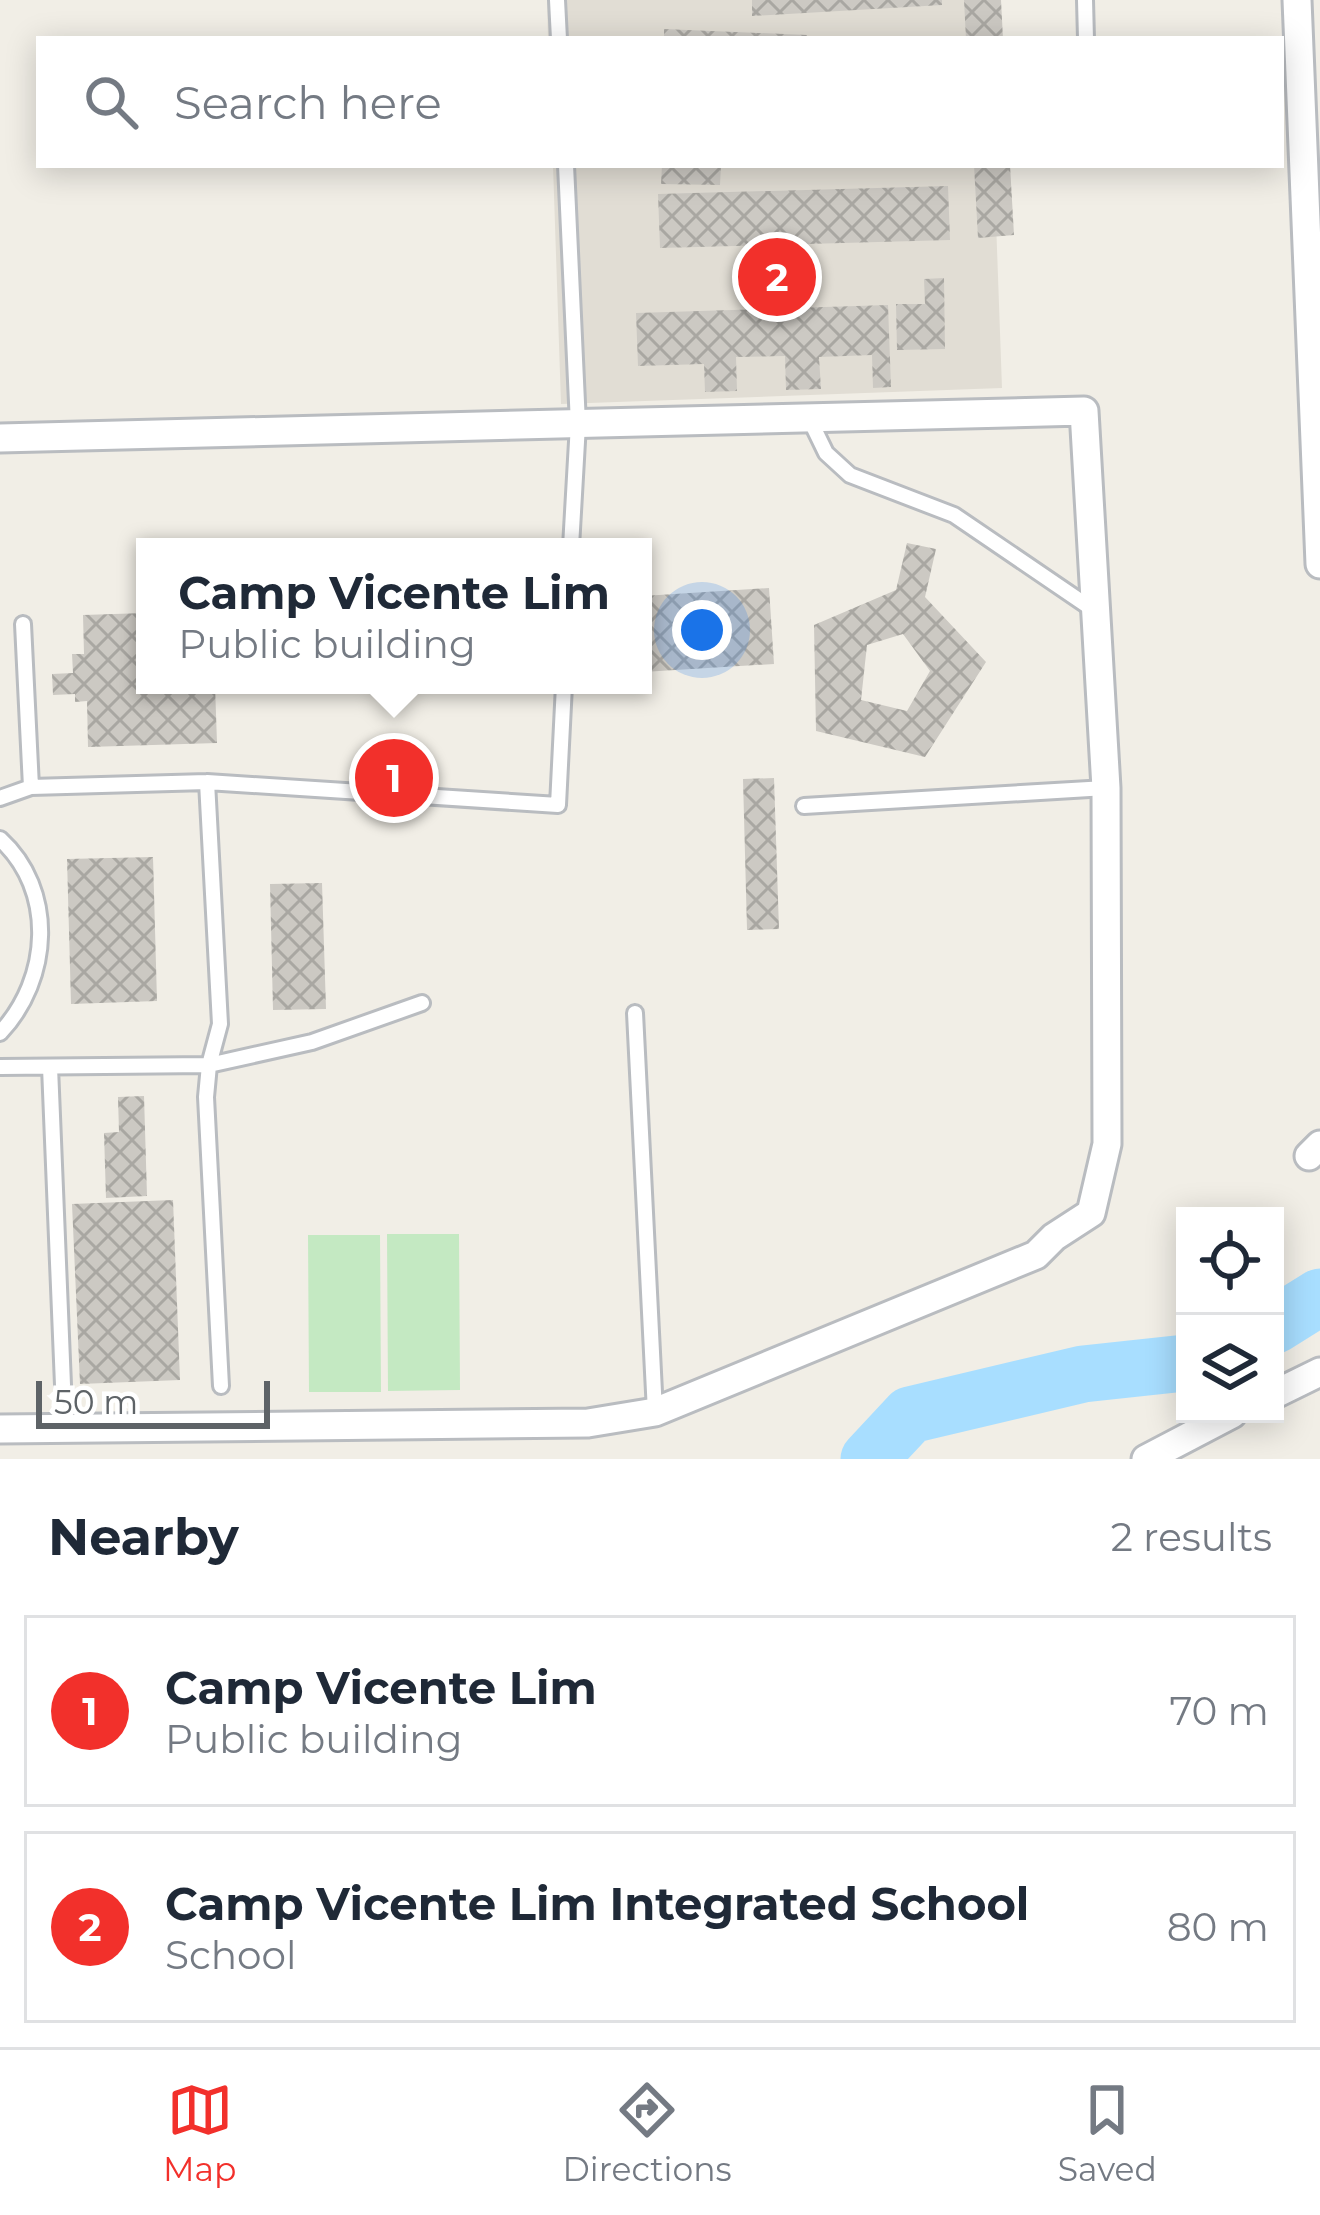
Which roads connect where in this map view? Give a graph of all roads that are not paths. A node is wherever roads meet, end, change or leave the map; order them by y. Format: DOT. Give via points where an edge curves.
graph roads {
  1 [pos="557,0"];
  2 [pos="1085,0"];
  3 [pos="1298,0"];
  4 [pos="559,36"];
  5 [pos="1086,36"];
  6 [pos="566,168"];
  7 [pos="809,418"];
  8 [pos="578,424"];
  9 [pos="0,438"];
  10 [pos="572,538"];
  11 [pos="1320,564"];
  12 [pos="1095,611"];
  13 [pos="22,624"];
  14 [pos="564,694"];
  15 [pos="207,782"];
  16 [pos="31,787"];
  17 [pos="1106,788"];
  18 [pos="0,797"];
  19 [pos="804,806"];
  20 [pos="0,839"];
  21 [pos="422,1003"];
  22 [pos="635,1013"];
  23 [pos="0,1033"];
  24 [pos="208,1065"];
  25 [pos="50,1066"];
  26 [pos="0,1067"];
  27 [pos="1320,1372"];
  28 [pos="63,1385"];
  29 [pos="221,1386"];
  30 [pos="1284,1390"];
  31 [pos="655,1412"];
  32 [pos="1215,1423"];
  33 [pos="0,1429"];
  34 [pos="1146,1459"];
  1 -- 4 [label="lane"];
  2 -- 5 [label="lane"];
  3 -- 11 [label="street"];
  6 -- 8 [label="lane"];
  7 -- 8 [label="street"];
  7 -- 12 [label="lane" via="826,453 850,476 954,515"];
  7 -- 12 [label="street" via="1084,411"];
  8 -- 9 [label="street"];
  8 -- 10 [label="lane"];
  12 -- 17 [label="street"];
  13 -- 16 [label="lane"];
  14 -- 15 [label="lane" via="558,805"];
  15 -- 16 [label="lane"];
  15 -- 24 [label="lane" via="220,1024"];
  16 -- 18 [label="lane"];
  17 -- 19 [label="lane"];
  17 -- 31 [label="street" via="1107,1144 1091,1214 1036,1255"];
  20 -- 23 [label="lane" via="28,872 40,937 27,994"];
  21 -- 24 [label="lane" via="328,1038"];
  22 -- 31 [label="lane"];
  24 -- 25 [label="lane"];
  24 -- 29 [label="lane"];
  25 -- 26 [label="lane"];
  25 -- 28 [label="lane"];
  27 -- 30 [label="street"];
  31 -- 33 [label="street" via="588,1423"];
  32 -- 34 [label="street"];
}
